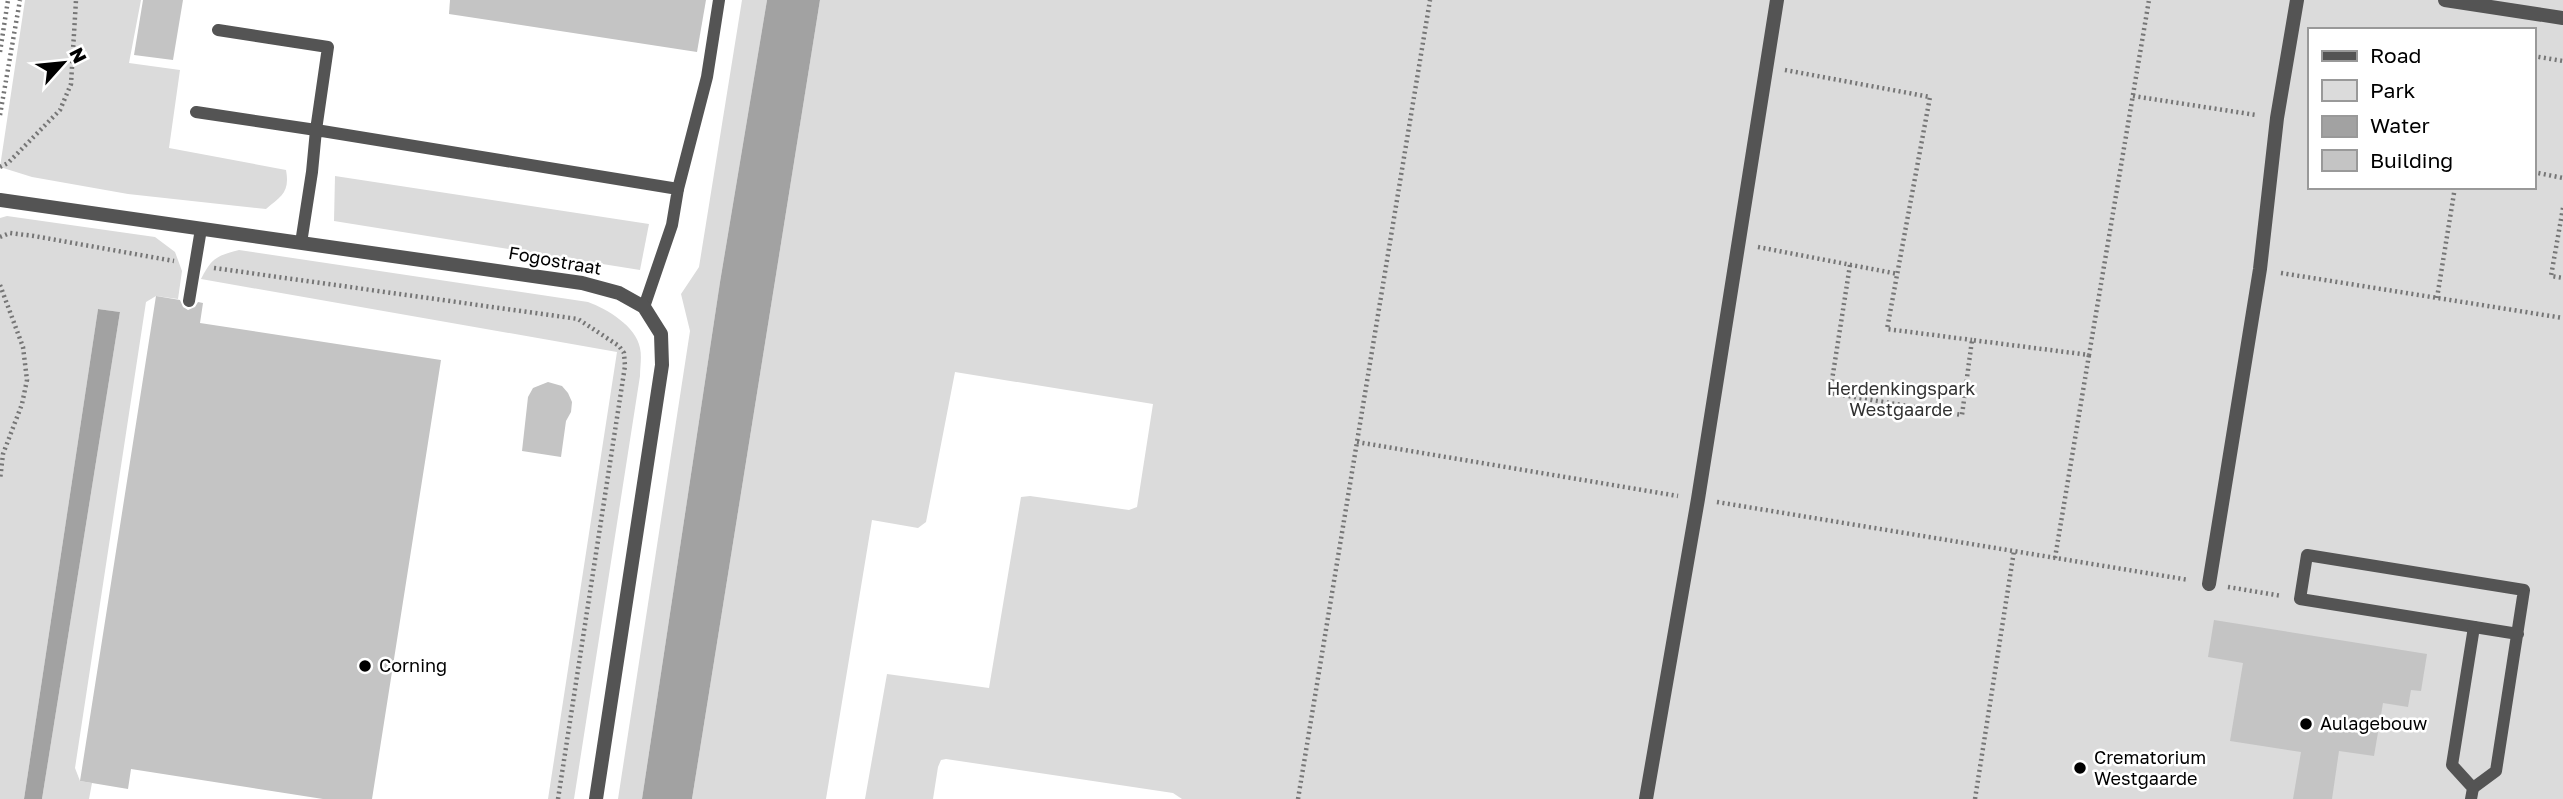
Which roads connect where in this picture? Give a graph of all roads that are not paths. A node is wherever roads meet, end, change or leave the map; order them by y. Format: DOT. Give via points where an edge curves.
graph roads {
  1 [pos="719,0"];
  2 [pos="1777,0"];
  3 [pos="2297,0"];
  4 [pos="2445,0"];
  5 [pos="2563,18"];
  6 [pos="218,30"];
  7 [pos="196,112"];
  8 [pos="316,130"];
  9 [pos="678,189"];
  10 [pos="0,200"];
  11 [pos="201,229"];
  12 [pos="301,243"];
  13 [pos="189,301"];
  14 [pos="645,307"];
  15 [pos="2209,584"];
  16 [pos="2474,627"];
  17 [pos="2518,634"];
  18 [pos="2472,793"];
  19 [pos="596,799"];
  20 [pos="1646,799"];
  1 -- 9 [label="lane" via="707,77"];
  2 -- 20 [label="street"];
  3 -- 15 [label="street"];
  4 -- 5 [label="street"];
  6 -- 8 [label="lane" via="328,47"];
  7 -- 8 [label="lane"];
  8 -- 9 [label="lane"];
  8 -- 12 [label="lane"];
  9 -- 14 [label="lane" via="672,225"];
  10 -- 11 [label="street, Fogostraat"];
  11 -- 12 [label="street, Fogostraat"];
  11 -- 13 [label="lane"];
  12 -- 14 [label="street, Fogostraat" via="582,283 619,293"];
  14 -- 19 [label="street" via="660,334 662,365"];
  16 -- 17 [label="lane"];
  16 -- 17 [label="lane" via="2300,599 2307,555 2524,590"];
  16 -- 18 [label="lane" via="2452,765"];
  17 -- 18 [label="lane" via="2496,771"];
}
